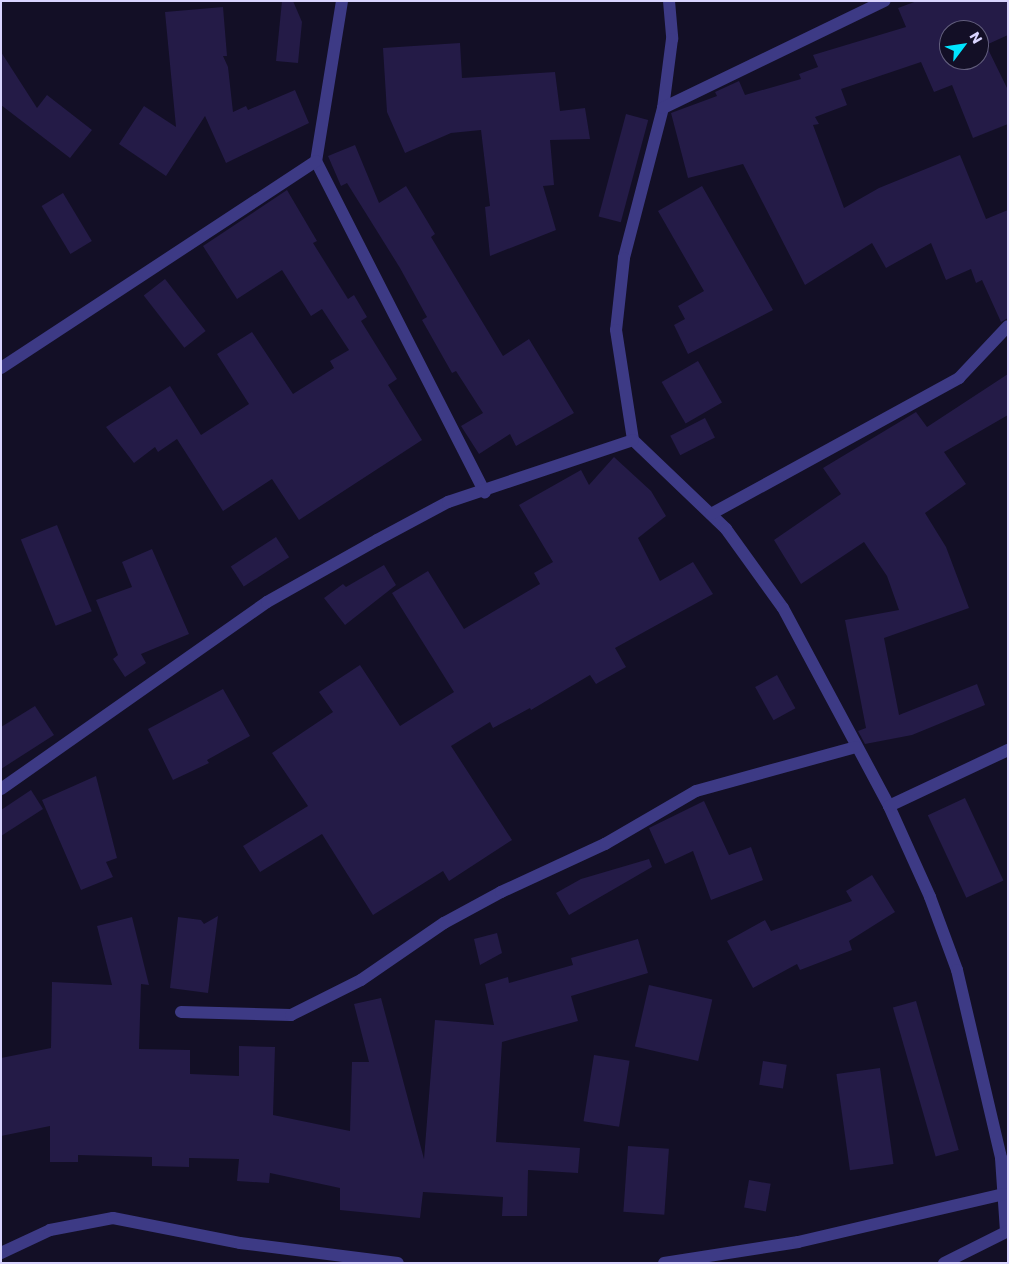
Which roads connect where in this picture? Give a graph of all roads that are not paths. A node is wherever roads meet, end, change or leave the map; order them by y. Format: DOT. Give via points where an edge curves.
graph roads {
  1 [pos="342,1"];
  2 [pos="669,1"];
  3 [pos="884,1"];
  4 [pos="663,108"];
  5 [pos="316,161"];
  6 [pos="1008,326"];
  7 [pos="1,368"];
  8 [pos="634,440"];
  9 [pos="485,492"];
  10 [pos="711,514"];
  11 [pos="856,747"];
  12 [pos="1008,750"];
  13 [pos="1,789"];
  14 [pos="889,806"];
  15 [pos="181,1012"];
  16 [pos="1006,1194"];
  17 [pos="1007,1232"];
  18 [pos="1,1253"];
  19 [pos="398,1263"];
  20 [pos="664,1263"];
  21 [pos="944,1263"];
  1 -- 5 [label="street"];
  2 -- 4 [label="street" via="672,39"];
  3 -- 4 [label="street"];
  4 -- 8 [label="street" via="624,258 616,330"];
  5 -- 7 [label="street"];
  5 -- 9 [label="street"];
  6 -- 10 [label="street" via="959,378"];
  8 -- 9 [label="street"];
  8 -- 10 [label="street"];
  9 -- 13 [label="street" via="448,502 267,602"];
  10 -- 11 [label="street" via="726,529 783,608"];
  11 -- 14 [label="street"];
  11 -- 15 [label="street" via="696,791 604,844 460,914 362,980 291,1016"];
  12 -- 14 [label="street"];
  14 -- 16 [label="street" via="930,897 957,970 1001,1158"];
  16 -- 17 [label="street"];
  16 -- 20 [label="street" via="798,1242"];
  17 -- 21 [label="street"];
  18 -- 19 [label="street" via="50,1230 113,1218 240,1243"];
}
